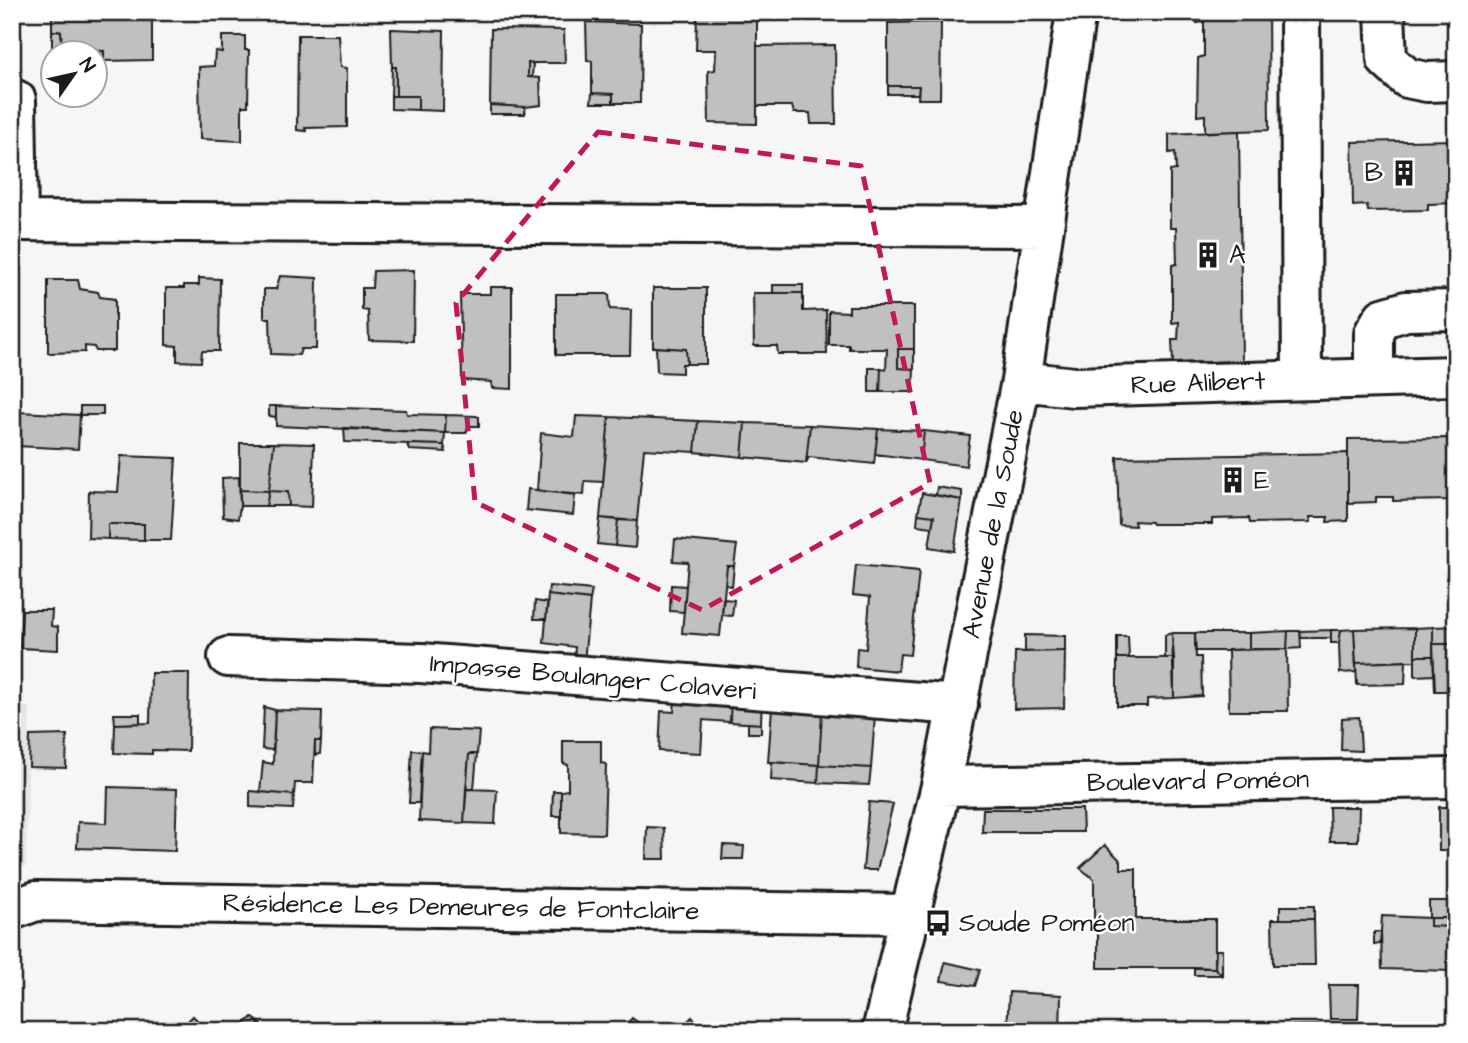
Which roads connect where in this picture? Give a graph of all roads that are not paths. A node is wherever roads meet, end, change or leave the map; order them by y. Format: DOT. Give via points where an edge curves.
graph roads {
  1 [pos="1076,12"];
  2 [pos="1300,12"];
  3 [pos="1385,12"];
  4 [pos="1456,81"];
  5 [pos="12,100"];
  6 [pos="15,221"];
  7 [pos="1043,227"];
  8 [pos="1456,310"];
  9 [pos="1456,376"];
  10 [pos="1374,378"];
  11 [pos="1301,380"];
  12 [pos="1021,381"];
  13 [pos="228,657"];
  14 [pos="958,705"];
  15 [pos="1456,778"];
  16 [pos="941,786"];
  17 [pos="12,910"];
  18 [pos="911,914"];
  19 [pos="882,1031"];
  1 -- 7 [label="street, Avenue de la Soude"];
  2 -- 11 [label="street"];
  3 -- 4 [label="street" via="1387,60 1407,79"];
  5 -- 6 [label="street" via="16,100"];
  6 -- 7 [label="street"];
  7 -- 12 [label="street, Avenue de la Soude"];
  8 -- 10 [label="street" via="1406,311 1383,318 1374,333"];
  9 -- 10 [label="street, Rue Alibert"];
  10 -- 11 [label="street, Rue Alibert"];
  11 -- 12 [label="street, Rue Alibert" via="1074,387"];
  12 -- 14 [label="street, Avenue de la Soude"];
  13 -- 14 [label="street, Impasse Boulanger Colaveri" via="421,663"];
  14 -- 16 [label="street, Avenue de la Soude"];
  15 -- 16 [label="street, Boulevard Poméon"];
  16 -- 18 [label="street, Avenue de la Soude"];
  17 -- 18 [label="street, Résidence Les Demeures de Fontclaire" via="36,901"];
  18 -- 19 [label="street, Avenue de la Soude"];
}
